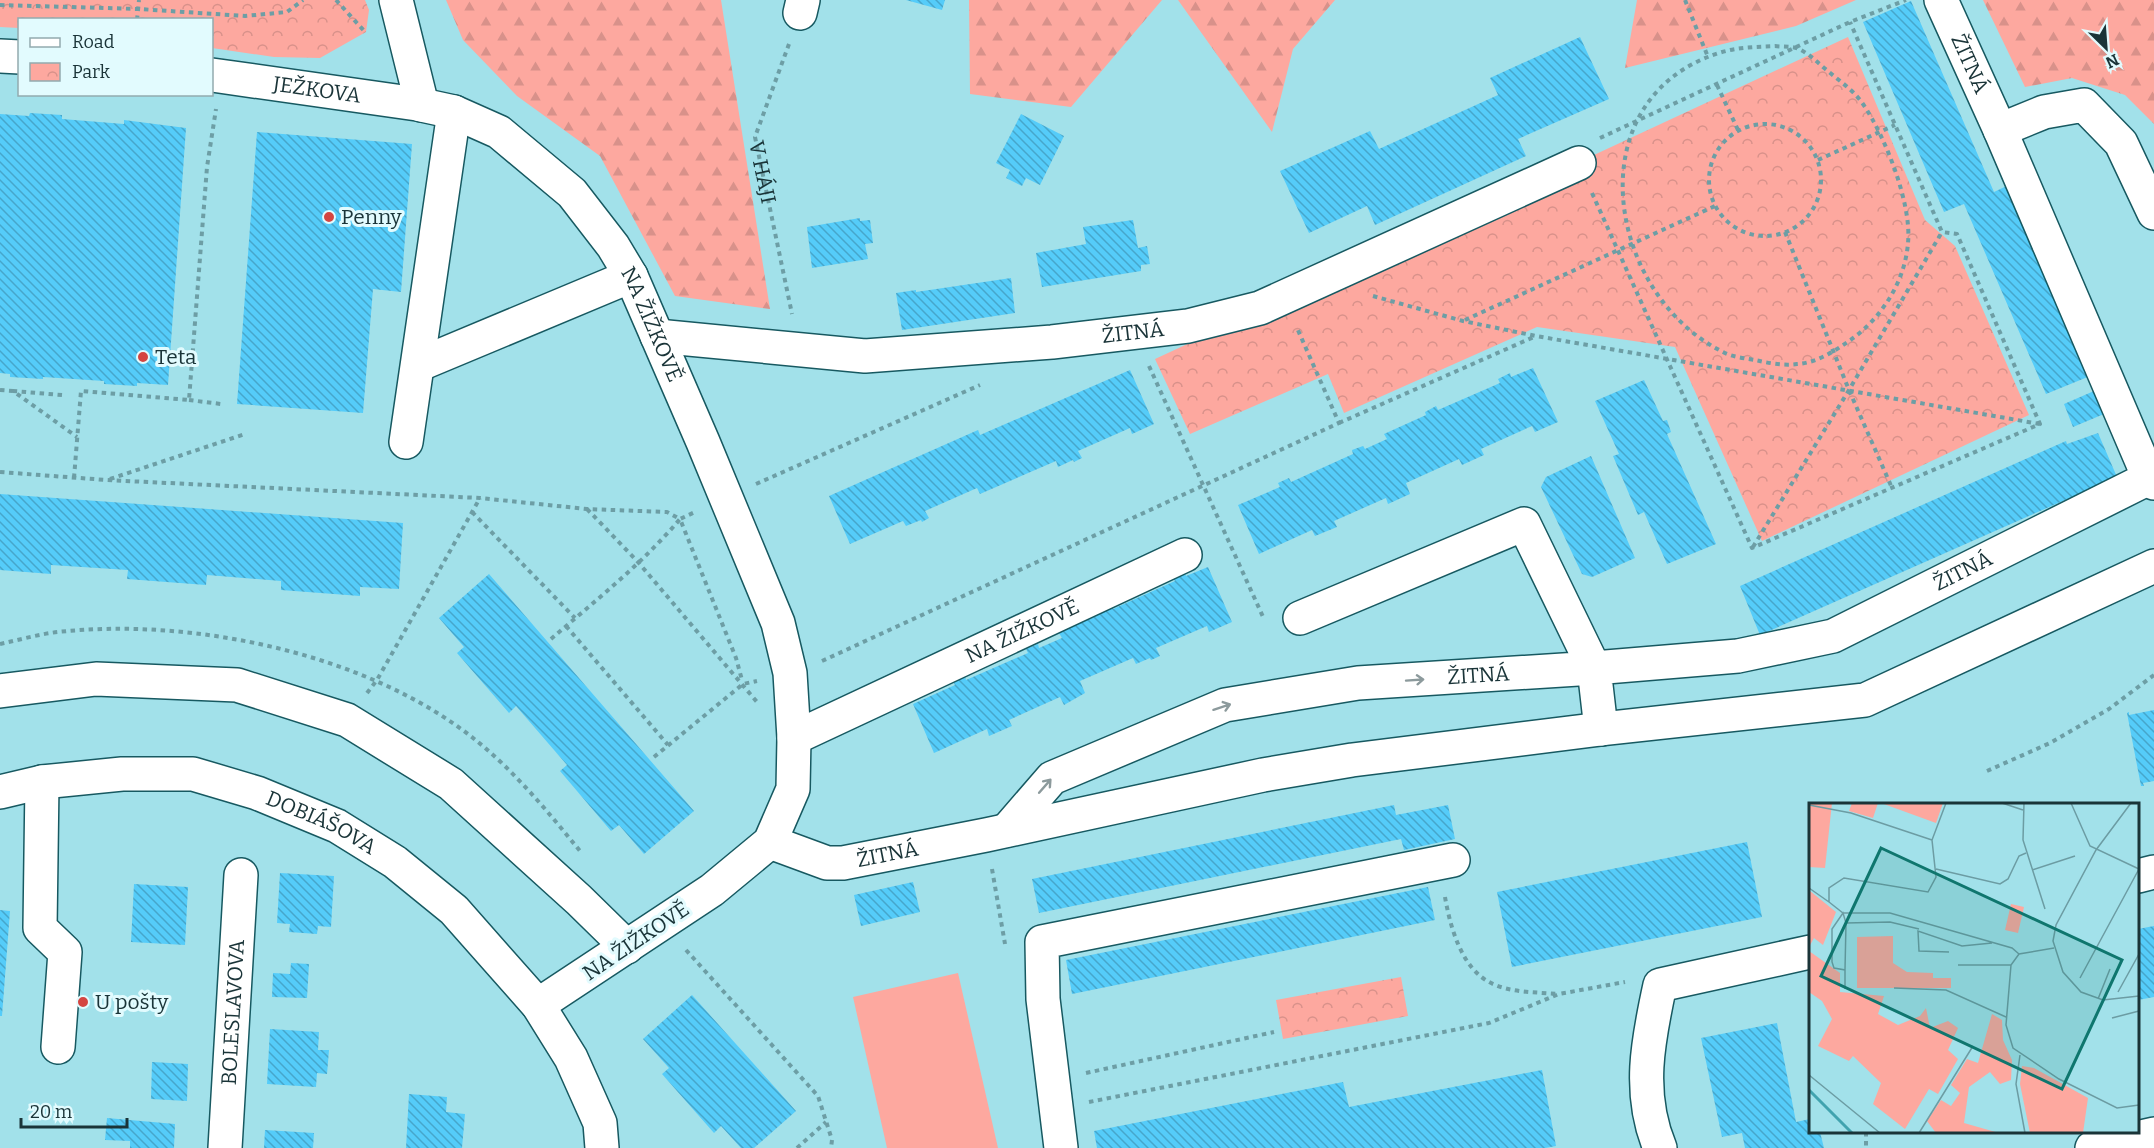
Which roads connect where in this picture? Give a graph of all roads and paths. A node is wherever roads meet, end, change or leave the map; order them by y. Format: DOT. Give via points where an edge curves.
graph roads {
  1 [pos="139,0"];
  2 [pos="303,0"];
  3 [pos="396,0"];
  4 [pos="1685,0"];
  5 [pos="1906,0"];
  6 [pos="1941,0"];
  7 [pos="0,5"];
  8 [pos="801,7"];
  9 [pos="139,9"];
  10 [pos="137,18"];
  11 [pos="1850,22"];
  12 [pos="1796,48"];
  13 [pos="0,56"];
  14 [pos="18,57"];
  15 [pos="1708,57"];
  16 [pos="216,75"];
  17 [pos="1717,85"];
  18 [pos="422,105"];
  19 [pos="454,112"];
  20 [pos="1638,120"];
  21 [pos="1894,125"];
  22 [pos="1738,130"];
  23 [pos="2000,130"];
  24 [pos="1880,132"];
  25 [pos="1818,160"];
  26 [pos="1579,163"];
  27 [pos="1715,206"];
  28 [pos="2154,213"];
  29 [pos="1785,232"];
  30 [pos="1942,232"];
  31 [pos="1632,243"];
  32 [pos="1617,250"];
  33 [pos="631,276"];
  34 [pos="1318,282"];
  35 [pos="1284,297"];
  36 [pos="1463,321"];
  37 [pos="1135,333"];
  38 [pos="657,336"];
  39 [pos="1536,336"];
  40 [pos="800,350"];
  41 [pos="1834,352"];
  42 [pos="1667,360"];
  43 [pos="418,365"];
  44 [pos="987,381"];
  45 [pos="0,390"];
  46 [pos="1849,390"];
  47 [pos="13,391"];
  48 [pos="62,395"];
  49 [pos="189,400"];
  50 [pos="221,404"];
  51 [pos="1339,423"];
  52 [pos="2040,424"];
  53 [pos="245,434"];
  54 [pos="77,438"];
  55 [pos="406,442"];
  56 [pos="0,472"];
  57 [pos="74,478"];
  58 [pos="106,480"];
  59 [pos="2152,481"];
  60 [pos="1203,486"];
  61 [pos="1892,488"];
  62 [pos="726,497"];
  63 [pos="480,498"];
  64 [pos="587,508"];
  65 [pos="472,512"];
  66 [pos="680,519"];
  67 [pos="1752,548"];
  68 [pos="1185,555"];
  69 [pos="638,562"];
  70 [pos="2154,567"];
  71 [pos="575,618"];
  72 [pos="1300,618"];
  73 [pos="566,626"];
  74 [pos="551,639"];
  75 [pos="0,644"];
  76 [pos="1594,668"];
  77 [pos="790,673"];
  78 [pos="2154,675"];
  79 [pos="377,680"];
  80 [pos="743,684"];
  81 [pos="0,691"];
  82 [pos="763,710"];
  83 [pos="347,720"];
  84 [pos="1601,729"];
  85 [pos="794,738"];
  86 [pos="668,746"];
  87 [pos="654,757"];
  88 [pos="1987,771"];
  89 [pos="42,782"];
  90 [pos="0,791"];
  91 [pos="1007,830"];
  92 [pos="770,842"];
  93 [pos="582,853"];
  94 [pos="1445,861"];
  95 [pos="2154,872"];
  96 [pos="241,875"];
  97 [pos="2139,876"];
  98 [pos="627,947"];
  99 [pos="1809,952"];
  100 [pos="689,953"];
  101 [pos="1660,985"];
  102 [pos="1559,994"];
  103 [pos="538,1005"];
  104 [pos="1274,1032"];
  105 [pos="58,1047"];
  106 [pos="1053,1080"];
  107 [pos="826,1122"];
  108 [pos="2154,1134"];
  109 [pos="1060,1145"];
  110 [pos="225,1148"];
  111 [pos="602,1148"];
  112 [pos="797,1148"];
  113 [pos="831,1148"];
  114 [pos="1660,1148"];
  115 [pos="2092,1148"];
  1 -- 9 [label="path"];
  2 -- 9 [label="path" via="287,12 245,16"];
  3 -- 18 [label="street"];
  4 -- 15 [label="path"];
  5 -- 11 [label="path"];
  6 -- 23 [label="street, ŽITNÁ"];
  7 -- 9 [label="path"];
  8 -- 40 [label="path, V HÁJI" via="755,137"];
  9 -- 10 [label="path"];
  11 -- 12 [label="path"];
  11 -- 21 [label="path"];
  12 -- 15 [label="path" via="1747,48"];
  12 -- 17 [label="path"];
  12 -- 24 [label="path" via="1844,82"];
  13 -- 14 [label="street"];
  15 -- 20 [label="path" via="1671,77 1653,95"];
  16 -- 18 [label="street, JEŽKOVA"];
  16 -- 49 [label="path"];
  17 -- 20 [label="path"];
  17 -- 22 [label="path"];
  18 -- 19 [label="street, NA ŽIŽKOVĚ"];
  19 -- 33 [label="street, NA ŽIŽKOVĚ" via="500,132 572,193"];
  19 -- 43 [label="street"];
  20 -- 26 [label="path" via="1582,146"];
  20 -- 31 [label="path" via="1627,146 1621,178 1623,209"];
  21 -- 24 [label="path"];
  21 -- 30 [label="path"];
  22 -- 25 [label="path" via="1752,125 1785,127 1799,135"];
  22 -- 27 [label="path" via="1715,153 1709,168 1708,184"];
  23 -- 28 [label="street" via="2044,112 2084,105 2121,143"];
  23 -- 59 [label="street, ŽITNÁ"];
  24 -- 25 [label="path"];
  24 -- 41 [label="path" via="1899,180 1909,242 1896,288 1880,313"];
  25 -- 29 [label="path" via="1820,192 1815,207 1805,220"];
  26 -- 32 [label="path"];
  26 -- 34 [label="street, ŽITNÁ"];
  27 -- 29 [label="path" via="1731,225 1745,233 1761,236"];
  27 -- 31 [label="path"];
  29 -- 41 [label="path"];
  30 -- 46 [label="path"];
  30 -- 52 [label="path" via="1957,234"];
  31 -- 32 [label="path"];
  31 -- 41 [label="path" via="1668,308 1698,337 1724,353 1766,363 1798,364"];
  32 -- 36 [label="path"];
  32 -- 42 [label="path"];
  33 -- 38 [label="street, NA ŽIŽKOVĚ"];
  33 -- 43 [label="street"];
  34 -- 35 [label="street, ŽITNÁ"];
  34 -- 36 [label="path"];
  35 -- 37 [label="street, ŽITNÁ" via="1260,308 1188,326"];
  35 -- 51 [label="path"];
  36 -- 39 [label="path"];
  37 -- 40 [label="street, ŽITNÁ" via="865,356"];
  37 -- 60 [label="path"];
  38 -- 40 [label="street, ŽITNÁ"];
  38 -- 62 [label="street, NA ŽIŽKOVĚ"];
  39 -- 42 [label="path"];
  39 -- 51 [label="path"];
  41 -- 46 [label="path"];
  42 -- 46 [label="path"];
  42 -- 67 [label="path"];
  43 -- 55 [label="street"];
  44 -- 62 [label="path"];
  45 -- 47 [label="path"];
  46 -- 52 [label="path"];
  46 -- 61 [label="path"];
  46 -- 67 [label="path"];
  47 -- 48 [label="path"];
  47 -- 54 [label="path"];
  49 -- 50 [label="path"];
  49 -- 54 [label="path" via="81,391"];
  51 -- 60 [label="path"];
  52 -- 61 [label="path"];
  53 -- 58 [label="path"];
  54 -- 57 [label="path"];
  56 -- 57 [label="path"];
  57 -- 58 [label="path"];
  58 -- 63 [label="path"];
  59 -- 76 [label="street, ŽITNÁ" via="1833,636 1738,656"];
  60 -- 72 [label="path" via="1269,630"];
  60 -- 77 [label="path"];
  61 -- 67 [label="path"];
  62 -- 66 [label="path"];
  62 -- 77 [label="street, NA ŽIŽKOVĚ" via="778,623"];
  63 -- 64 [label="path"];
  63 -- 65 [label="path"];
  64 -- 66 [label="path" via="667,512"];
  64 -- 69 [label="path"];
  65 -- 71 [label="path"];
  65 -- 79 [label="path"];
  66 -- 69 [label="path"];
  66 -- 80 [label="path"];
  68 -- 85 [label="street, NA ŽIŽKOVĚ"];
  69 -- 71 [label="path"];
  69 -- 80 [label="path"];
  70 -- 84 [label="street, ŽITNÁ" via="1865,700"];
  71 -- 73 [label="path"];
  72 -- 76 [label="street" via="1524,524"];
  73 -- 74 [label="path"];
  73 -- 86 [label="path"];
  75 -- 79 [label="path" via="57,632 124,629 190,633 263,644"];
  76 -- 84 [label="street"];
  91 -- 76 [label="street, ŽITNÁ, one-way" via="1052,778 1225,705 1358,683"];
  77 -- 80 [label="path"];
  77 -- 85 [label="street, NA ŽIŽKOVĚ"];
  78 -- 88 [label="path" via="2109,709 2050,743"];
  79 -- 83 [label="path"];
  79 -- 93 [label="path" via="435,712 478,742 537,799"];
  80 -- 82 [label="path"];
  80 -- 86 [label="path"];
  81 -- 83 [label="street" via="96,679 237,685"];
  83 -- 98 [label="street" via="451,784"];
  84 -- 91 [label="street, ŽITNÁ" via="1263,775"];
  85 -- 92 [label="street, NA ŽIŽKOVĚ" via="793,789"];
  86 -- 87 [label="path"];
  89 -- 90 [label="street, DOBIÁŠOVA"];
  89 -- 103 [label="street, DOBIÁŠOVA" via="122,774 193,774 257,793 337,826 394,862 454,910"];
  89 -- 105 [label="street" via="40,928 65,952"];
  91 -- 92 [label="street, ŽITNÁ" via="843,863 827,863"];
  92 -- 98 [label="street, NA ŽIŽKOVĚ" via="712,890"];
  94 -- 102 [label="path" via="1447,912 1467,964 1489,982 1519,991"];
  94 -- 106 [label="street" via="1042,942 1043,999"];
  95 -- 97 [label="street"];
  96 -- 110 [label="street, BOLESLAVOVA"];
  98 -- 103 [label="street, NA ŽIŽKOVĚ"];
  99 -- 101 [label="street"];
  100 -- 107 [label="path" via="818,1096"];
  101 -- 102 [label="path" via="1643,978"];
  101 -- 114 [label="street" via="1646,1059 1646,1090"];
  102 -- 109 [label="path" via="1489,1023 1084,1103"];
  103 -- 111 [label="street" via="571,1058 600,1123"];
  104 -- 106 [label="path"];
  106 -- 109 [label="street"];
  107 -- 112 [label="path"];
  107 -- 113 [label="path"];
  108 -- 115 [label="street"];
}
